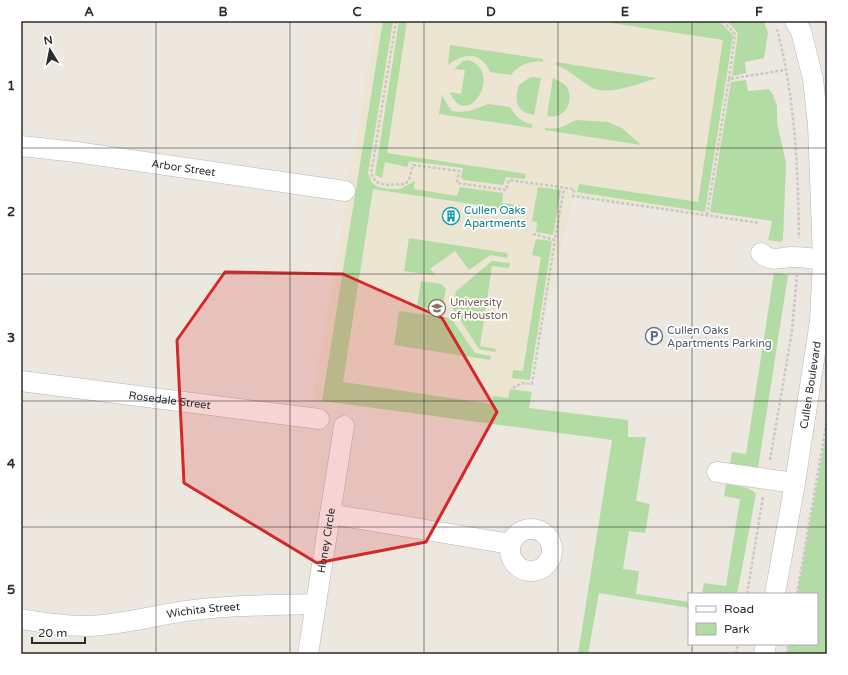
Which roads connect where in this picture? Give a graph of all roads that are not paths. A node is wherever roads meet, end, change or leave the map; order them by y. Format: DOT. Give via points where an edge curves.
graph roads {
  1 [pos="800,24"];
  2 [pos="21,146"];
  3 [pos="345,191"];
  4 [pos="758,253"];
  5 [pos="823,259"];
  6 [pos="21,381"];
  7 [pos="319,419"];
  8 [pos="344,426"];
  9 [pos="717,472"];
  10 [pos="795,483"];
  11 [pos="330,514"];
  12 [pos="510,544"];
  13 [pos="775,593"];
  14 [pos="316,604"];
  15 [pos="21,619"];
  16 [pos="308,654"];
  1 -- 5 [label="street, Cullen Boulevard" via="813,80 818,124"];
  2 -- 3 [label="street, Arbor Street"];
  4 -- 5 [label="street" via="767,249 782,251 791,257"];
  5 -- 10 [label="street, Cullen Boulevard" via="820,321"];
  6 -- 7 [label="street, Rosedale Street"];
  8 -- 11 [label="street, Honey Circle"];
  9 -- 10 [label="street"];
  10 -- 13 [label="street, Cullen Boulevard"];
  11 -- 12 [label="street"];
  11 -- 14 [label="street, Honey Circle"];
  14 -- 15 [label="street, Wichita Street" via="193,610 88,626 46,624"];
  14 -- 16 [label="street, Honey Circle"];
}
